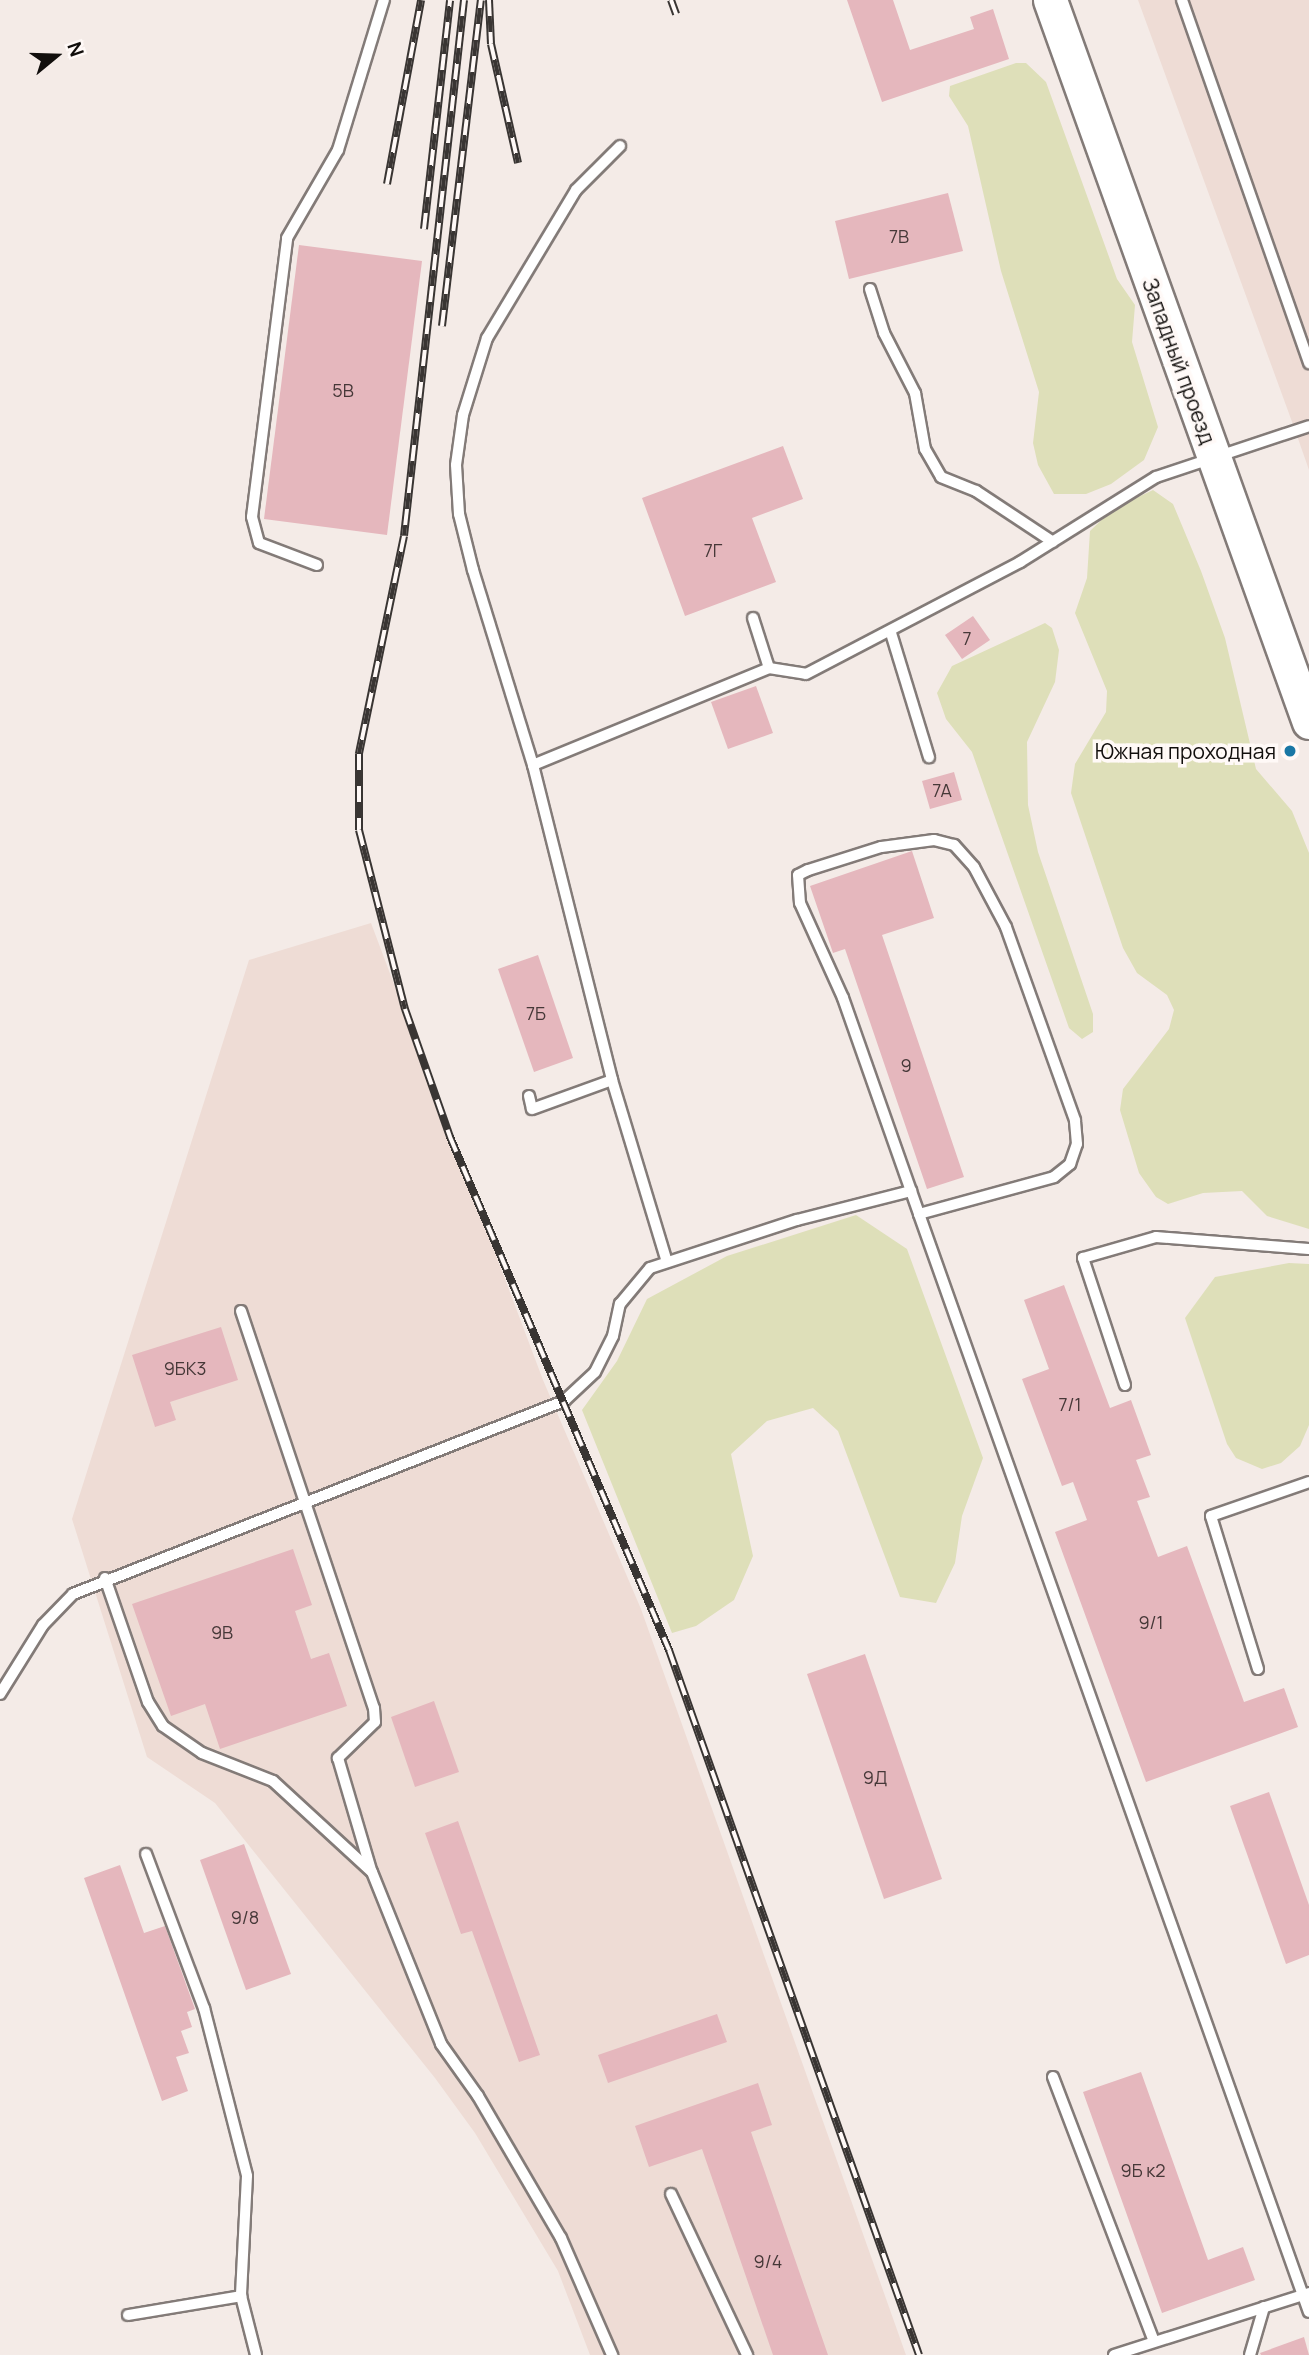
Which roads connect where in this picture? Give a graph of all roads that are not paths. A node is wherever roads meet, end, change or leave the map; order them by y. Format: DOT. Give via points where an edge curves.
graph roads {
  1 [pos="384,0"];
  2 [pos="1050,0"];
  3 [pos="1182,0"];
  4 [pos="620,146"];
  5 [pos="870,289"];
  6 [pos="1309,363"];
  7 [pos="1309,426"];
  8 [pos="1214,459"];
  9 [pos="1053,542"];
  10 [pos="317,565"];
  11 [pos="753,618"];
  12 [pos="891,633"];
  13 [pos="769,668"];
  14 [pos="1307,711"];
  15 [pos="929,757"];
  16 [pos="533,765"];
  17 [pos="612,1080"];
  18 [pos="529,1096"];
  19 [pos="911,1191"];
  20 [pos="919,1214"];
  21 [pos="1309,1249"];
  22 [pos="667,1262"];
  23 [pos="240,1311"];
  24 [pos="1125,1385"];
  25 [pos="1309,1482"];
  26 [pos="306,1500"];
  27 [pos="105,1578"];
  28 [pos="1258,1669"];
  29 [pos="0,1693"];
  30 [pos="146,1854"];
  31 [pos="372,1872"];
  32 [pos="1053,2077"];
  33 [pos="671,2194"];
  34 [pos="1306,2294"];
  35 [pos="241,2295"];
  36 [pos="1264,2307"];
  37 [pos="1309,2312"];
  38 [pos="128,2315"];
  39 [pos="1147,2347"];
  40 [pos="256,2355"];
  41 [pos="612,2355"];
  42 [pos="747,2355"];
  43 [pos="1114,2355"];
  44 [pos="1250,2355"];
  1 -- 10 [label="lane" via="338,150 287,238 253,504 259,543"];
  2 -- 8 [label="main road, Западный проезд"];
  3 -- 6 [label="lane"];
  4 -- 16 [label="lane" via="576,190 486,338 457,453 459,514"];
  5 -- 9 [label="lane" via="884,333 915,393 926,449 941,477 976,491"];
  7 -- 8 [label="lane"];
  8 -- 9 [label="lane" via="1132,489"];
  8 -- 14 [label="main road, Западный проезд"];
  9 -- 12 [label="lane"];
  11 -- 13 [label="lane"];
  12 -- 13 [label="lane" via="806,674"];
  12 -- 15 [label="lane"];
  13 -- 16 [label="lane"];
  16 -- 17 [label="lane"];
  17 -- 18 [label="lane" via="532,1109"];
  17 -- 22 [label="lane"];
  19 -- 20 [label="lane"];
  19 -- 20 [label="lane" via="843,998 796,885 797,875 808,870 881,847 934,840 954,845 974,867 1006,927 1075,1120 1077,1144 1070,1164 1054,1177"];
  19 -- 22 [label="lane"];
  20 -- 34 [label="lane"];
  21 -- 24 [label="lane" via="1156,1237 1083,1258"];
  22 -- 26 [label="lane" via="632,1283 595,1372 564,1401"];
  23 -- 26 [label="lane"];
  25 -- 28 [label="lane" via="1211,1516"];
  26 -- 27 [label="lane"];
  26 -- 31 [label="lane" via="374,1708 375,1722 338,1758"];
  27 -- 29 [label="lane" via="73,1594 43,1625"];
  27 -- 31 [label="lane" via="148,1702 163,1726 202,1753 274,1781"];
  30 -- 35 [label="lane" via="204,2008 247,2176"];
  31 -- 41 [label="lane" via="441,2044 478,2096 561,2238"];
  32 -- 39 [label="lane"];
  33 -- 42 [label="lane"];
  34 -- 36 [label="lane"];
  34 -- 37 [label="lane"];
  35 -- 38 [label="lane"];
  35 -- 40 [label="lane"];
  36 -- 39 [label="lane"];
  36 -- 44 [label="lane"];
  39 -- 43 [label="lane"];
}
